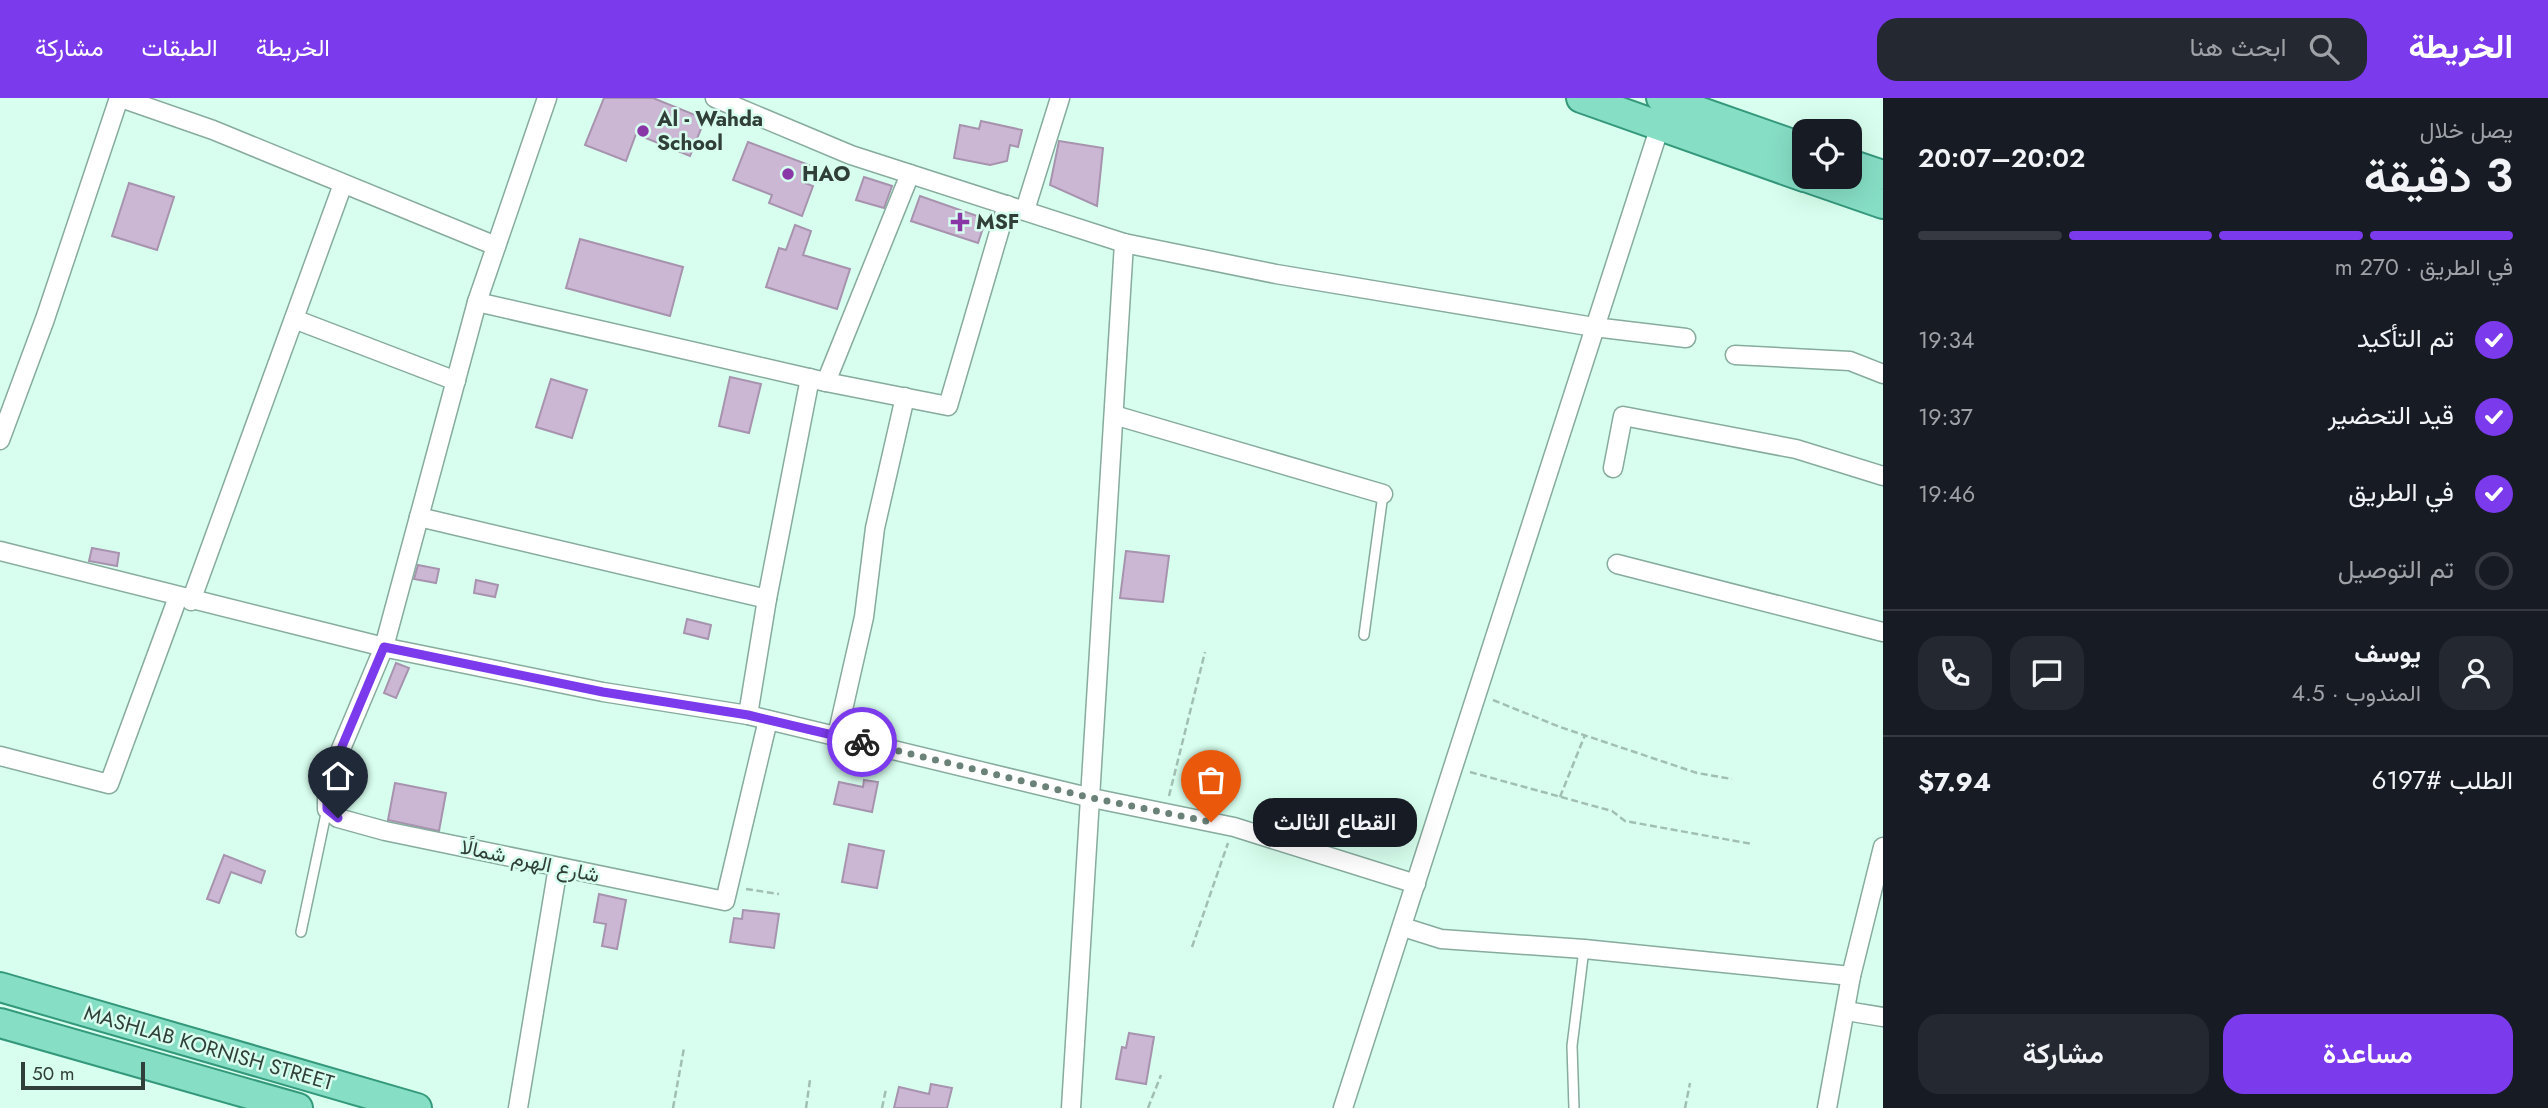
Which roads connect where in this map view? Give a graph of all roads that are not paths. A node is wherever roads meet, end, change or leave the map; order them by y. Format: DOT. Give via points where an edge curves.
graph roads {
  1 [pos="120,98"];
  2 [pos="547,98"];
  3 [pos="715,98"];
  4 [pos="1060,98"];
  5 [pos="1581,98"];
  6 [pos="1660,112"];
  7 [pos="1792,145"];
  8 [pos="1862,168"];
  9 [pos="1792,171"];
  10 [pos="911,174"];
  11 [pos="1883,176"];
  12 [pos="343,184"];
  13 [pos="1840,189"];
  14 [pos="1883,204"];
  15 [pos="1006,205"];
  16 [pos="1025,211"];
  17 [pos="1124,243"];
  18 [pos="496,246"];
  19 [pos="477,302"];
  20 [pos="294,319"];
  21 [pos="1594,327"];
  22 [pos="1686,338"];
  23 [pos="1735,355"];
  24 [pos="1883,374"];
  25 [pos="818,380"];
  26 [pos="456,381"];
  27 [pos="905,397"];
  28 [pos="1114,415"];
  29 [pos="0,440"];
  30 [pos="1613,468"];
  31 [pos="1883,477"];
  32 [pos="1383,494"];
  33 [pos="419,517"];
  34 [pos="0,551"];
  35 [pos="1617,564"];
  36 [pos="185,599"];
  37 [pos="766,599"];
  38 [pos="1883,632"];
  39 [pos="1364,635"];
  40 [pos="384,647"];
  41 [pos="748,715"];
  42 [pos="768,720"];
  43 [pos="837,736"];
  44 [pos="0,756"];
  45 [pos="1092,798"];
  46 [pos="327,809"];
  47 [pos="1883,846"];
  48 [pos="558,867"];
  49 [pos="1416,884"];
  50 [pos="1403,927"];
  51 [pos="301,932"];
  52 [pos="1584,949"];
  53 [pos="1851,976"];
  54 [pos="0,987"];
  55 [pos="1846,1011"];
  56 [pos="1883,1017"];
  57 [pos="0,1023"];
  58 [pos="298,1108"];
  59 [pos="417,1108"];
  60 [pos="518,1108"];
  61 [pos="1071,1108"];
  62 [pos="1343,1108"];
  63 [pos="1574,1108"];
  64 [pos="1827,1108"];
  1 -- 12 [label="street" via="213,130"];
  1 -- 29 [label="street"];
  2 -- 18 [label="street"];
  3 -- 10 [label="street" via="851,155"];
  4 -- 16 [label="street"];
  5 -- 6 [label="main road"];
  6 -- 7 [label="main road"];
  6 -- 9 [label="main road"];
  6 -- 21 [label="street"];
  8 -- 11 [label="main road"];
  10 -- 15 [label="street"];
  10 -- 25 [label="street"];
  12 -- 18 [label="street"];
  12 -- 20 [label="street"];
  13 -- 14 [label="main road"];
  15 -- 16 [label="street"];
  15 -- 27 [label="street" via="948,406"];
  16 -- 17 [label="street"];
  17 -- 21 [label="street" via="1276,274"];
  17 -- 28 [label="street"];
  18 -- 19 [label="street"];
  19 -- 25 [label="street"];
  19 -- 26 [label="street"];
  20 -- 26 [label="street"];
  20 -- 36 [label="street"];
  21 -- 22 [label="street"];
  21 -- 49 [label="street"];
  23 -- 24 [label="street" via="1850,361"];
  25 -- 27 [label="street"];
  25 -- 37 [label="street"];
  26 -- 33 [label="street"];
  27 -- 43 [label="street" via="874,528 864,617"];
  28 -- 32 [label="street"];
  28 -- 45 [label="street"];
  30 -- 31 [label="street" via="1623,416 1796,449"];
  32 -- 39 [label="lane"];
  33 -- 37 [label="street"];
  33 -- 40 [label="street"];
  34 -- 36 [label="street"];
  35 -- 38 [label="street"];
  36 -- 40 [label="street"];
  36 -- 44 [label="street" via="109,784"];
  37 -- 41 [label="street"];
  40 -- 41 [label="street" via="603,692"];
  40 -- 46 [label="street" via="327,782"];
  41 -- 42 [label="street"];
  42 -- 43 [label="street"];
  42 -- 48 [label="street, شارع الهرم شمالًا" via="725,901"];
  43 -- 45 [label="street"];
  45 -- 49 [label="street" via="1234,827"];
  45 -- 61 [label="street"];
  46 -- 48 [label="street, شارع الهرم شمالًا" via="338,818 384,831"];
  46 -- 51 [label="lane"];
  47 -- 53 [label="street"];
  48 -- 60 [label="street"];
  49 -- 50 [label="street"];
  50 -- 52 [label="street" via="1441,939"];
  50 -- 62 [label="street"];
  52 -- 53 [label="street"];
  52 -- 63 [label="lane" via="1572,1046"];
  53 -- 55 [label="street"];
  54 -- 59 [label="main road, MASHLAB KORNISH STREET"];
  55 -- 56 [label="street"];
  55 -- 64 [label="street"];
  57 -- 58 [label="main road, MASHLAB KORNISH STREET"];
}
